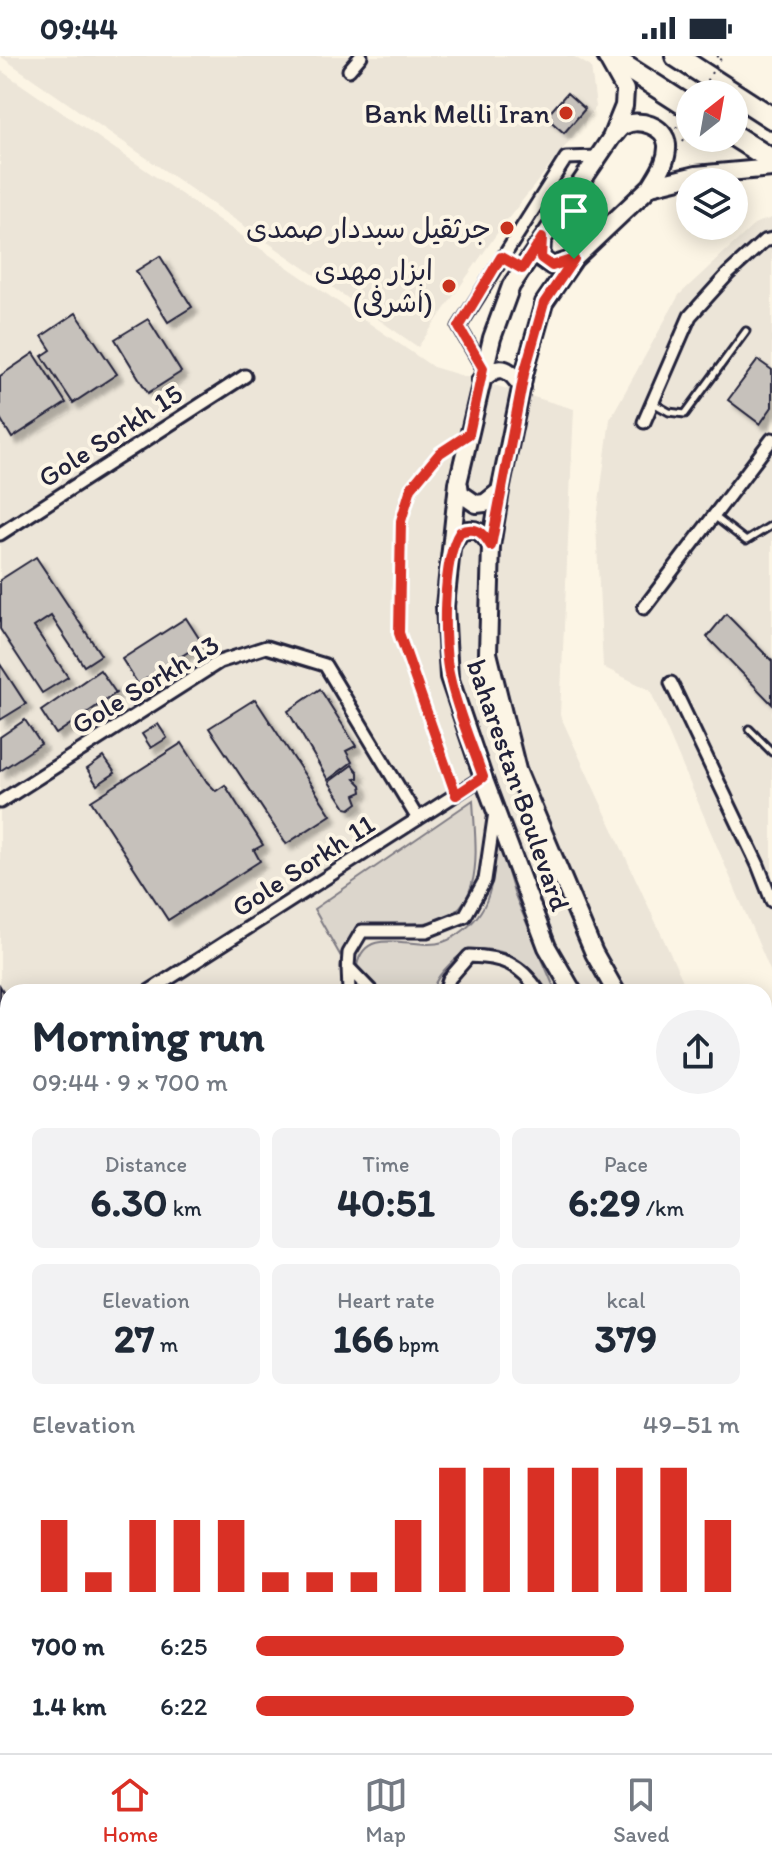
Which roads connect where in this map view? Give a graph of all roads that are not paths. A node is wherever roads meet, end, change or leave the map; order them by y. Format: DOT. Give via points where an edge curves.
graph roads {
  1 [pos="361,56"];
  2 [pos="608,56"];
  3 [pos="676,56"];
  4 [pos="349,70"];
  5 [pos="676,98"];
  6 [pos="772,118"];
  7 [pos="611,138"];
  8 [pos="748,145"];
  9 [pos="597,157"];
  10 [pos="772,160"];
  11 [pos="772,168"];
  12 [pos="651,186"];
  13 [pos="542,238"];
  14 [pos="772,239"];
  15 [pos="501,257"];
  16 [pos="574,259"];
  17 [pos="522,269"];
  18 [pos="746,331"];
  19 [pos="482,374"];
  20 [pos="245,376"];
  21 [pos="522,387"];
  22 [pos="653,403"];
  23 [pos="644,422"];
  24 [pos="469,434"];
  25 [pos="772,439"];
  26 [pos="458,483"];
  27 [pos="500,491"];
  28 [pos="713,516"];
  29 [pos="772,525"];
  30 [pos="0,534"];
  31 [pos="451,546"];
  32 [pos="491,546"];
  33 [pos="644,608"];
  34 [pos="671,683"];
  35 [pos="749,729"];
  36 [pos="772,752"];
  37 [pos="483,777"];
  38 [pos="456,795"];
  39 [pos="0,802"];
  40 [pos="496,807"];
  41 [pos="418,819"];
  42 [pos="772,901"];
  43 [pos="348,967"];
  44 [pos="160,984"];
  45 [pos="349,984"];
  46 [pos="364,984"];
  47 [pos="447,984"];
  48 [pos="534,984"];
  49 [pos="568,984"];
  50 [pos="611,984"];
  1 -- 4 [label="street"];
  2 -- 5 [label="highway"];
  2 -- 7 [label="street, baharestan Boulevard" via="625,90"];
  3 -- 6 [label="highway"];
  7 -- 9 [label="street, baharestan Boulevard"];
  7 -- 12 [label="street" via="624,125 644,122 660,129 667,143 664,165"];
  8 -- 10 [label="highway"];
  9 -- 13 [label="street, baharestan Boulevard"];
  9 -- 15 [label="street" via="566,158"];
  11 -- 12 [label="street, baharestan Boulevard" via="696,175"];
  12 -- 16 [label="street, baharestan Boulevard"];
  13 -- 16 [label="street" via="541,258 552,266"];
  13 -- 17 [label="street, baharestan Boulevard"];
  14 -- 22 [label="street" via="728,274 690,316"];
  15 -- 17 [label="street"];
  15 -- 19 [label="street" via="459,327"];
  16 -- 21 [label="street, baharestan Boulevard" via="544,303"];
  17 -- 19 [label="street, baharestan Boulevard" via="511,286"];
  18 -- 22 [label="lane" via="685,414"];
  19 -- 21 [label="street" via="504,369"];
  19 -- 24 [label="street, baharestan Boulevard"];
  20 -- 30 [label="street, Gole Sorkh 15"];
  21 -- 27 [label="street, baharestan Boulevard"];
  22 -- 23 [label="street"];
  24 -- 26 [label="street, baharestan Boulevard"];
  24 -- 38 [label="lane" via="440,453 411,488 401,521 399,633"];
  25 -- 28 [label="street"];
  26 -- 27 [label="street" via="460,493 476,504"];
  26 -- 31 [label="street, baharestan Boulevard"];
  27 -- 32 [label="street, baharestan Boulevard"];
  28 -- 29 [label="lane" via="746,541"];
  28 -- 33 [label="street"];
  31 -- 32 [label="street" via="460,532 474,529"];
  31 -- 37 [label="street, baharestan Boulevard" via="445,606 449,677"];
  32 -- 50 [label="street, baharestan Boulevard" via="488,653 517,770"];
  34 -- 42 [label="street"];
  35 -- 36 [label="lane"];
  37 -- 38 [label="street, Gole Sorkh 11"];
  37 -- 40 [label="street, baharestan Boulevard"];
  38 -- 41 [label="street, Gole Sorkh 11"];
  39 -- 41 [label="street, Gole Sorkh 13" via="219,662 266,647 325,665"];
  40 -- 43 [label="street" via="485,880 465,916 427,931 362,931 349,953"];
  40 -- 49 [label="street, baharestan Boulevard" via="547,947"];
  41 -- 44 [label="street, Gole Sorkh 11"];
  43 -- 45 [label="street"];
  43 -- 46 [label="street"];
  47 -- 48 [label="street" via="469,956 498,957"];
}
